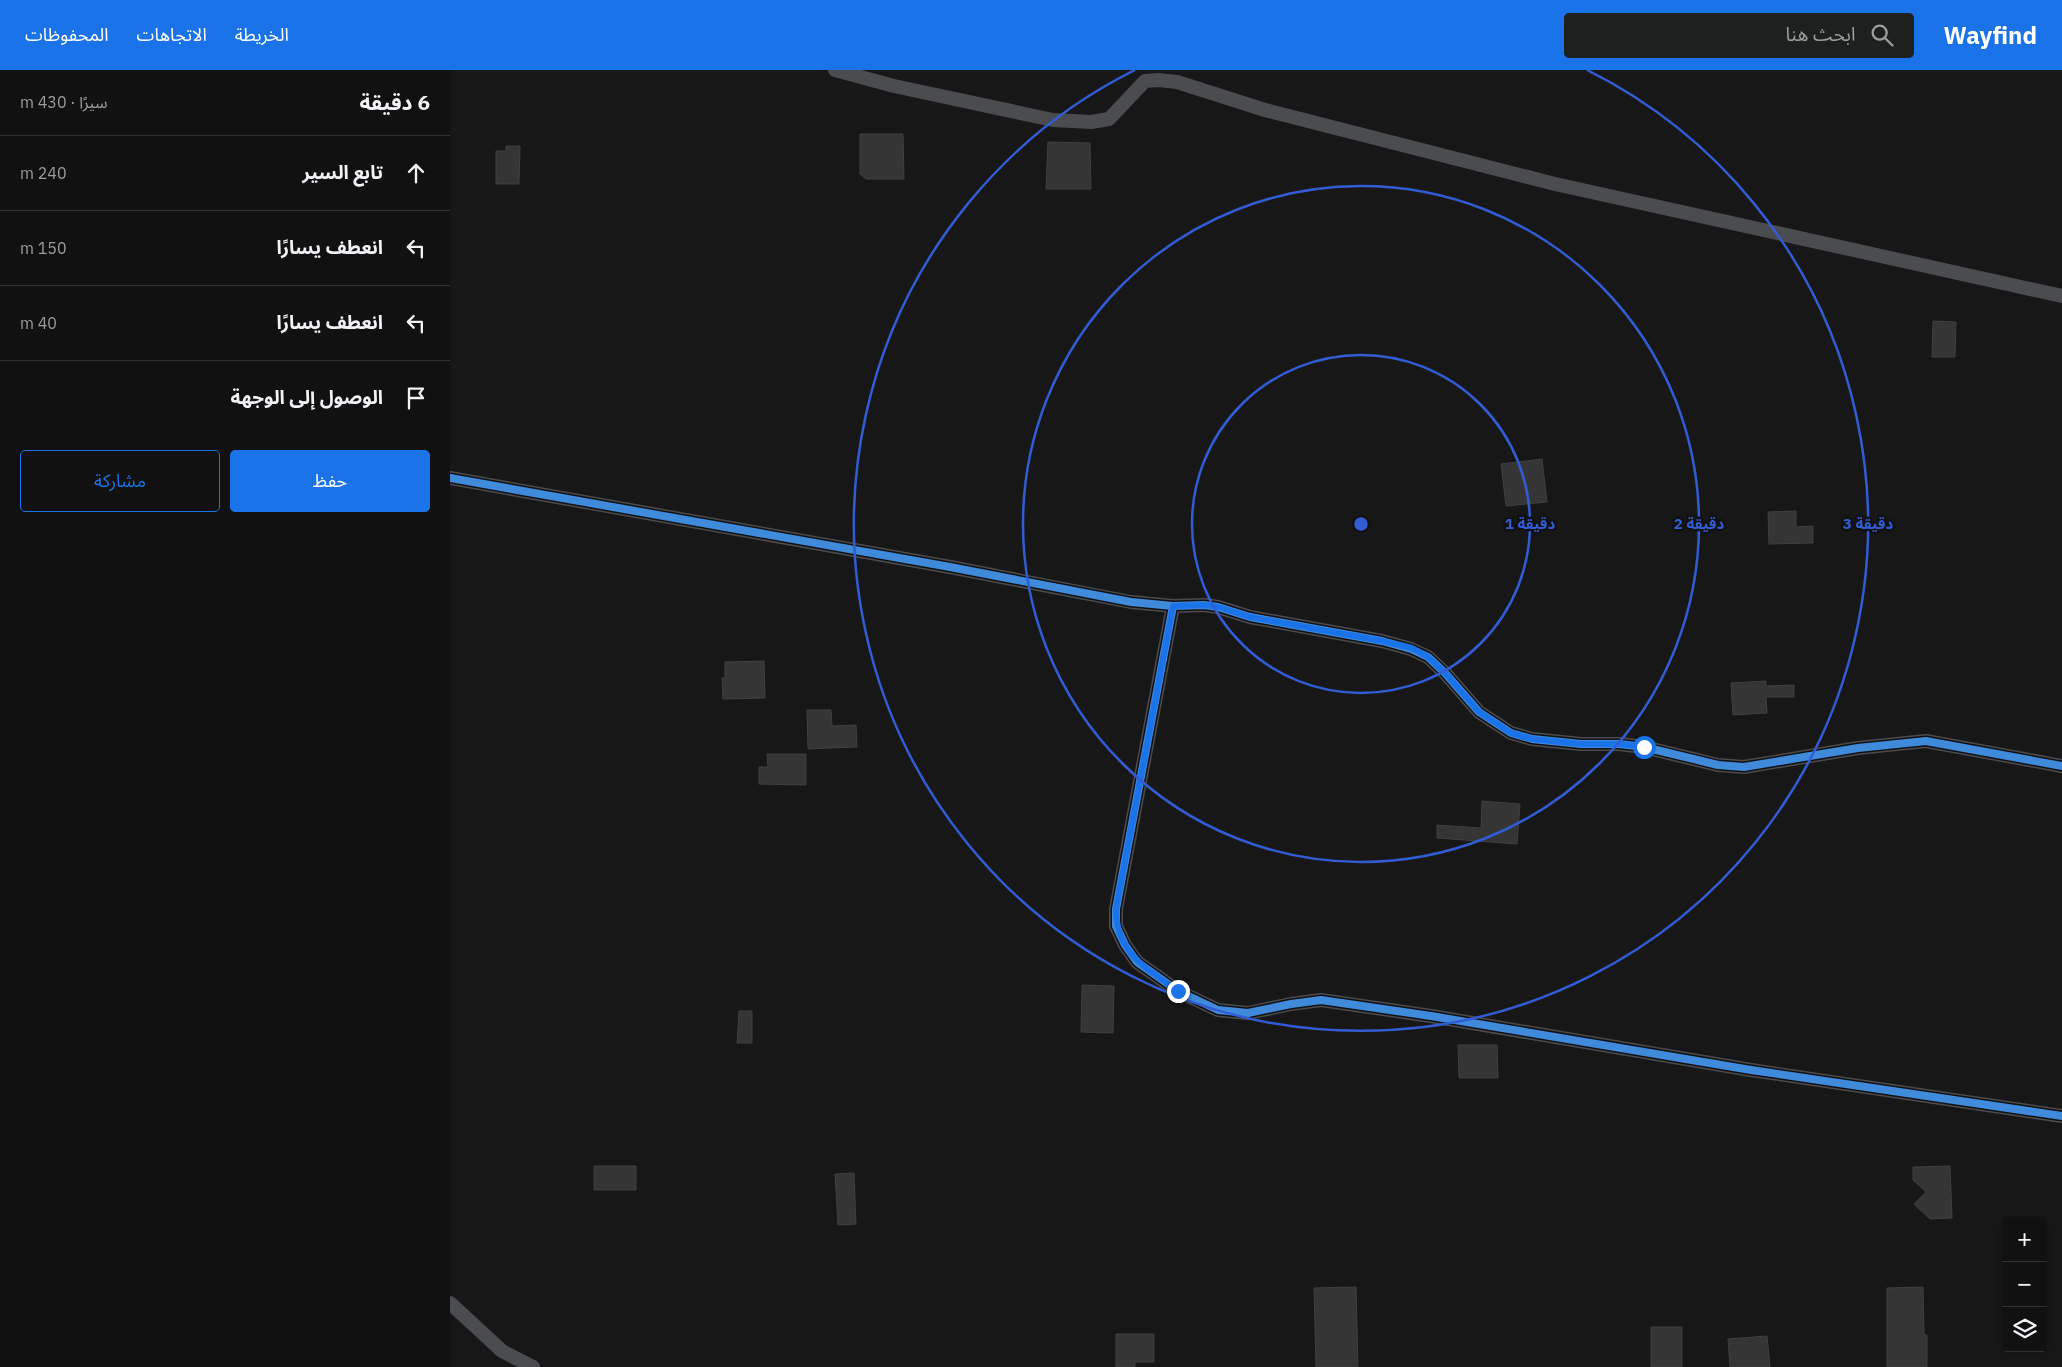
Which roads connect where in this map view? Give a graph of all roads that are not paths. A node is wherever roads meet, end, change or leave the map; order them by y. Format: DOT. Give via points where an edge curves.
graph roads {
  1 [pos="834,70"];
  2 [pos="2062,296"];
  3 [pos="450,478"];
  4 [pos="1173,606"];
  5 [pos="2062,766"];
  6 [pos="2062,1116"];
  7 [pos="450,1303"];
  8 [pos="533,1367"];
  1 -- 2 [label="street" via="1053,120 1091,122 1109,119 1145,81 1176,82 1265,110 1555,184"];
  3 -- 4 [label="street" via="1131,602"];
  4 -- 5 [label="street" via="1218,607 1250,617 1412,648 1445,673 1479,712 1511,733 1532,739 1628,745 1718,765 1744,767 1858,748 1926,741"];
  4 -- 6 [label="street" via="1116,909 1116,926 1137,962 1178,991 1218,1010 1248,1013 1320,1000 1751,1070"];
  7 -- 8 [label="street" via="502,1351"];
}
